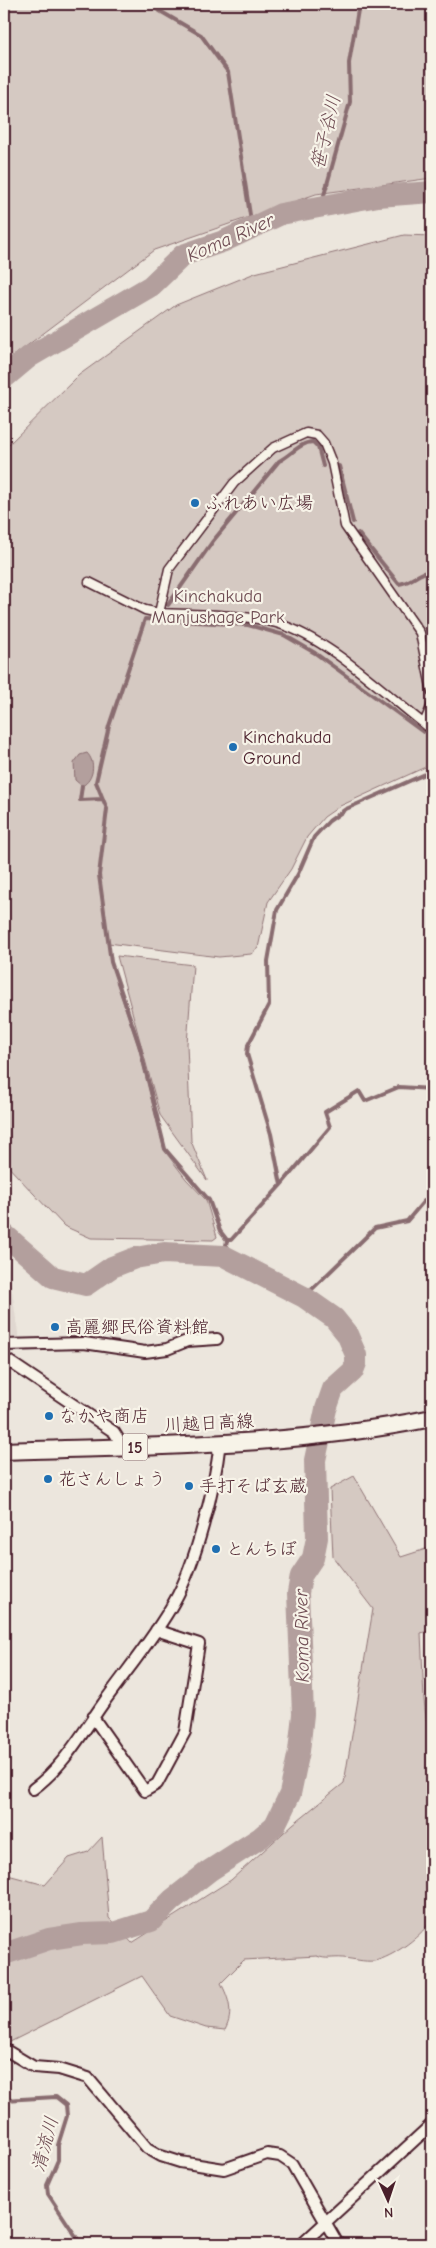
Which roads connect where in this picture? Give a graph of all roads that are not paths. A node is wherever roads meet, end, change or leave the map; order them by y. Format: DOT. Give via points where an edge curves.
graph roads {
  1 [pos="89,582"];
  2 [pos="159,613"];
  3 [pos="432,692"];
  4 [pos="432,706"];
  5 [pos="424,724"];
  6 [pos="432,730"];
  7 [pos="218,1340"];
  8 [pos="4,1345"];
  9 [pos="4,1358"];
  10 [pos="432,1418"];
  11 [pos="220,1442"];
  12 [pos="124,1448"];
  13 [pos="4,1451"];
  14 [pos="156,1630"];
  15 [pos="93,1717"];
  16 [pos="33,1789"];
  17 [pos="4,2049"];
  18 [pos="432,2124"];
  19 [pos="326,2222"];
  20 [pos="302,2244"];
  21 [pos="338,2244"];
  1 -- 2 [label="street" via="145,610"];
  2 -- 3 [label="street" via="169,569 234,482 273,448 306,433 317,436 324,443 332,463 345,526 420,633"];
  2 -- 5 [label="street" via="246,617 277,623 310,637"];
  4 -- 5 [label="street"];
  5 -- 6 [label="street"];
  7 -- 8 [label="street" via="187,1341 167,1349 145,1352 84,1343"];
  9 -- 12 [label="street" via="114,1432"];
  10 -- 11 [label="main road, 川越日高線 / 15" via="350,1433"];
  11 -- 12 [label="main road, 川越日高線 / 15"];
  11 -- 14 [label="street" via="190,1568"];
  12 -- 13 [label="main road, 川越日高線 / 15"];
  14 -- 15 [label="street"];
  14 -- 15 [label="street" via="199,1644 185,1732 157,1784 145,1791"];
  15 -- 16 [label="street" via="50,1777"];
  17 -- 19 [label="street" via="34,2067 59,2069 88,2078 147,2148 161,2156 224,2169 267,2154 285,2159 292,2164"];
  18 -- 19 [label="street"];
  19 -- 20 [label="street"];
  19 -- 21 [label="street"];
}
